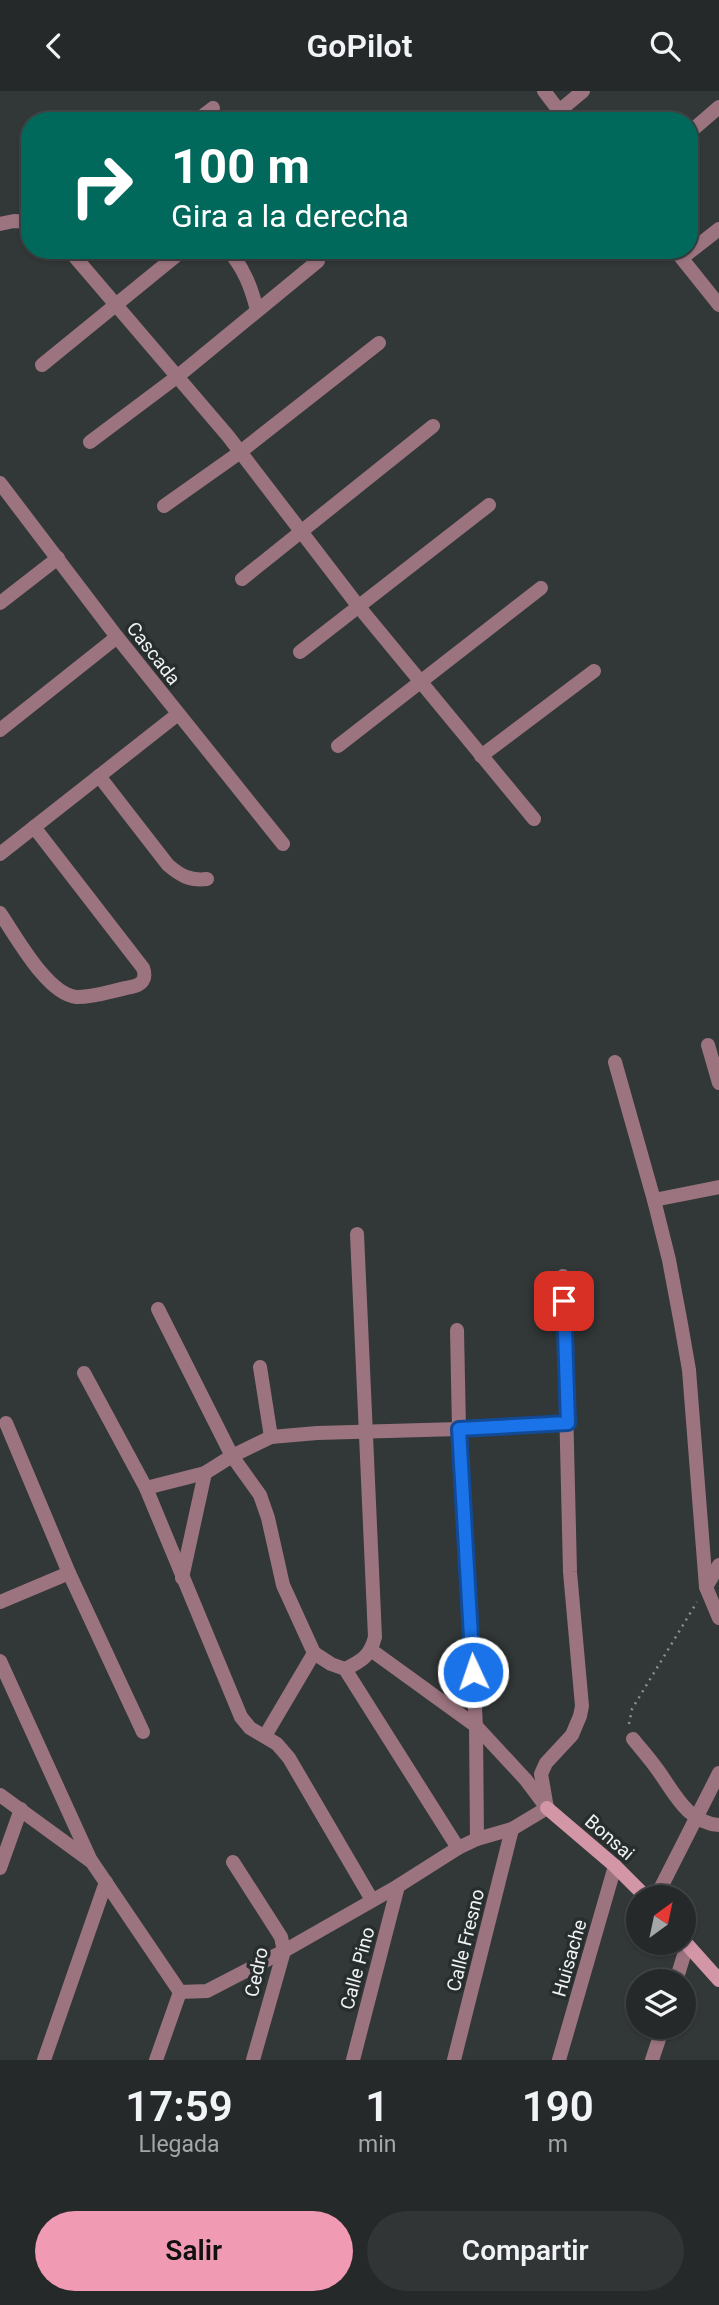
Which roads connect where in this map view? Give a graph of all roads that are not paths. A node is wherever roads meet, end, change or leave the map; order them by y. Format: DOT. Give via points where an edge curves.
graph roads {
  1 [pos="544,91"];
  2 [pos="583,91"];
  3 [pos="719,107"];
  4 [pos="212,108"];
  5 [pos="207,112"];
  6 [pos="560,112"];
  7 [pos="566,112"];
  8 [pos="698,125"];
  9 [pos="21,221"];
  10 [pos="0,224"];
  11 [pos="719,229"];
  12 [pos="698,242"];
  13 [pos="76,259"];
  14 [pos="172,259"];
  15 [pos="237,259"];
  16 [pos="682,259"];
  17 [pos="318,261"];
  18 [pos="117,304"];
  19 [pos="719,305"];
  20 [pos="257,310"];
  21 [pos="379,343"];
  22 [pos="42,365"];
  23 [pos="178,376"];
  24 [pos="433,426"];
  25 [pos="90,442"];
  26 [pos="239,453"];
  27 [pos="0,482"];
  28 [pos="489,505"];
  29 [pos="164,506"];
  30 [pos="301,533"];
  31 [pos="58,558"];
  32 [pos="242,579"];
  33 [pos="541,589"];
  34 [pos="0,603"];
  35 [pos="359,607"];
  36 [pos="117,636"];
  37 [pos="299,652"];
  38 [pos="594,671"];
  39 [pos="422,683"];
  40 [pos="178,714"];
  41 [pos="0,730"];
  42 [pos="338,746"];
  43 [pos="481,756"];
  44 [pos="99,776"];
  45 [pos="534,819"];
  46 [pos="34,827"];
  47 [pos="284,844"];
  48 [pos="0,854"];
  49 [pos="207,879"];
  50 [pos="0,913"];
  51 [pos="708,1045"];
  52 [pos="615,1062"];
  53 [pos="719,1083"];
  54 [pos="719,1187"];
  55 [pos="654,1200"];
  56 [pos="358,1234"];
  57 [pos="563,1276"];
  58 [pos="158,1308"];
  59 [pos="457,1330"];
  60 [pos="260,1367"];
  61 [pos="84,1373"];
  62 [pos="6,1423"];
  63 [pos="568,1423"];
  64 [pos="459,1429"];
  65 [pos="367,1432"];
  66 [pos="271,1437"];
  67 [pos="232,1455"];
  68 [pos="205,1473"];
  69 [pos="146,1487"];
  70 [pos="719,1565"];
  71 [pos="69,1573"];
  72 [pos="182,1578"];
  73 [pos="706,1587"];
  74 [pos="0,1602"];
  75 [pos="719,1618"];
  76 [pos="371,1650"];
  77 [pos="314,1653"];
  78 [pos="0,1661"];
  79 [pos="345,1669"];
  80 [pos="476,1726"];
  81 [pos="143,1732"];
  82 [pos="265,1736"];
  83 [pos="633,1739"];
  84 [pos="719,1773"];
  85 [pos="0,1795"];
  86 [pos="547,1808"];
  87 [pos="21,1809"];
  88 [pos="697,1819"];
  89 [pos="719,1825"];
  90 [pos="512,1829"];
  91 [pos="477,1839"];
  92 [pos="458,1848"];
  93 [pos="92,1862"];
  94 [pos="233,1862"];
  95 [pos="615,1866"];
  96 [pos="0,1868"];
  97 [pos="106,1881"];
  98 [pos="634,1885"];
  99 [pos="662,1885"];
  100 [pos="398,1886"];
  101 [pos="372,1900"];
  102 [pos="284,1951"];
  103 [pos="696,1954"];
  104 [pos="719,1980"];
  105 [pos="180,1992"];
  106 [pos="659,2039"];
  107 [pos="44,2060"];
  108 [pos="156,2060"];
  109 [pos="253,2060"];
  110 [pos="353,2060"];
  111 [pos="454,2060"];
  112 [pos="559,2060"];
  113 [pos="652,2060"];
  1 -- 6 [label="street"];
  2 -- 7 [label="street"];
  3 -- 8 [label="street"];
  4 -- 5 [label="street"];
  9 -- 10 [label="street"];
  11 -- 12 [label="street"];
  13 -- 18 [label="street"];
  14 -- 18 [label="street"];
  15 -- 20 [label="street" via="249,280"];
  16 -- 19 [label="street"];
  17 -- 20 [label="street"];
  18 -- 22 [label="street"];
  18 -- 23 [label="street"];
  20 -- 23 [label="street"];
  21 -- 26 [label="street"];
  23 -- 25 [label="street"];
  23 -- 26 [label="street"];
  24 -- 30 [label="street"];
  26 -- 29 [label="street"];
  26 -- 30 [label="street"];
  27 -- 31 [label="street, Cascada"];
  28 -- 35 [label="street"];
  30 -- 32 [label="street"];
  30 -- 35 [label="street"];
  31 -- 34 [label="street"];
  31 -- 36 [label="street, Cascada"];
  33 -- 39 [label="street"];
  35 -- 37 [label="street"];
  35 -- 39 [label="street"];
  36 -- 40 [label="street, Cascada"];
  36 -- 41 [label="street"];
  38 -- 43 [label="street"];
  39 -- 42 [label="street"];
  39 -- 43 [label="street"];
  40 -- 44 [label="street"];
  40 -- 47 [label="street, Cascada"];
  43 -- 45 [label="street"];
  44 -- 46 [label="street"];
  44 -- 49 [label="street" via="168,865 184,877"];
  46 -- 48 [label="street"];
  46 -- 50 [label="street" via="143,968 144,980 136,986 81,997 63,993 43,974"];
  51 -- 53 [label="street"];
  52 -- 55 [label="street"];
  54 -- 55 [label="street"];
  55 -- 73 [label="street" via="689,1370"];
  56 -- 65 [label="street"];
  57 -- 63 [label="street"];
  58 -- 67 [label="street"];
  59 -- 64 [label="street"];
  60 -- 66 [label="street"];
  61 -- 69 [label="street"];
  62 -- 71 [label="street"];
  63 -- 64 [label="street"];
  63 -- 86 [label="street" via="570,1572 582,1706 572,1735 541,1774"];
  64 -- 65 [label="street"];
  64 -- 80 [label="street"];
  65 -- 66 [label="street"];
  65 -- 76 [label="street" via="375,1637"];
  66 -- 67 [label="street"];
  67 -- 68 [label="street"];
  67 -- 77 [label="street" via="260,1495 284,1585"];
  68 -- 69 [label="street"];
  68 -- 72 [label="street"];
  69 -- 72 [label="street"];
  70 -- 73 [label="street"];
  71 -- 74 [label="street"];
  71 -- 81 [label="street"];
  72 -- 82 [label="street" via="242,1717"];
  73 -- 75 [label="street"];
  76 -- 79 [label="street"];
  76 -- 80 [label="street"];
  77 -- 79 [label="street"];
  77 -- 82 [label="street"];
  78 -- 93 [label="street"];
  79 -- 92 [label="street"];
  80 -- 86 [label="street"];
  80 -- 91 [label="street"];
  82 -- 101 [label="street" via="289,1758"];
  83 -- 88 [label="street" via="678,1801"];
  84 -- 88 [label="street"];
  85 -- 87 [label="street"];
  86 -- 90 [label="street"];
  86 -- 95 [label="street, Bonsai"];
  87 -- 93 [label="street"];
  87 -- 96 [label="street"];
  88 -- 89 [label="street"];
  88 -- 99 [label="street"];
  90 -- 91 [label="street"];
  90 -- 111 [label="street, Calle Fresno"];
  91 -- 92 [label="street"];
  92 -- 100 [label="street"];
  93 -- 97 [label="street"];
  94 -- 102 [label="street, Cedro" via="281,1937"];
  95 -- 98 [label="street, Bonsai"];
  95 -- 112 [label="street, Huisache"];
  97 -- 105 [label="street"];
  97 -- 107 [label="street"];
  100 -- 101 [label="street"];
  100 -- 110 [label="street, Calle Pino"];
  101 -- 102 [label="street"];
  102 -- 105 [label="street" via="207,1991"];
  102 -- 109 [label="street, Cedro"];
  103 -- 104 [label="street"];
  105 -- 108 [label="street"];
  106 -- 113 [label="street"];
}
